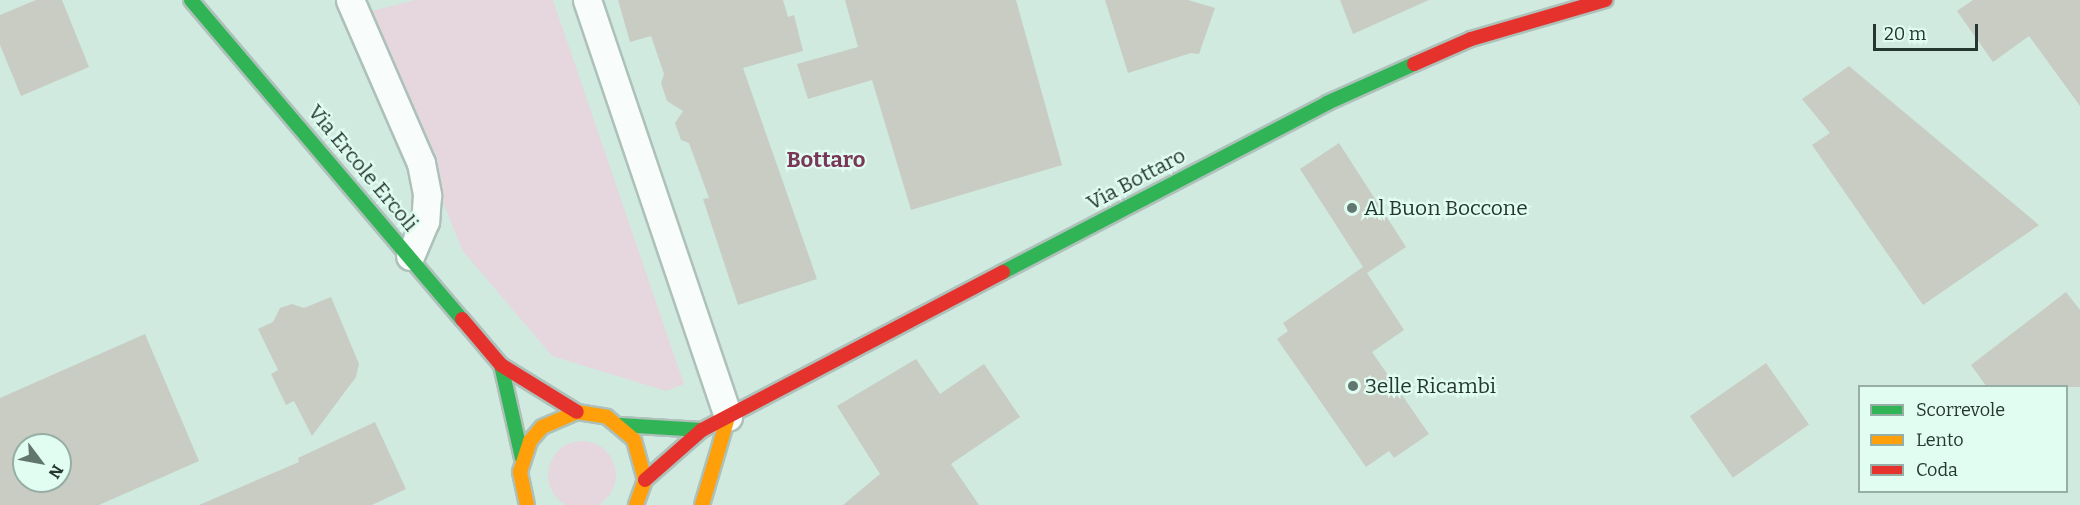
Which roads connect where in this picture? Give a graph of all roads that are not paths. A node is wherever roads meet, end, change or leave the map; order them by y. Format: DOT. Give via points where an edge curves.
graph roads {
  1 [pos="191,0"];
  2 [pos="350,0"];
  3 [pos="587,0"];
  4 [pos="1605,0"];
  5 [pos="410,256"];
  6 [pos="501,365"];
  7 [pos="577,412"];
  8 [pos="728,417"];
  9 [pos="620,425"];
  10 [pos="702,430"];
  11 [pos="522,458"];
  12 [pos="521,486"];
  13 [pos="641,492"];
  14 [pos="507,505"];
  15 [pos="528,505"];
  16 [pos="651,505"];
  17 [pos="702,505"];
  1 -- 5 [label="main road, Via Ercole Ercoli"];
  2 -- 5 [label="street" via="421,163 427,195 425,221"];
  3 -- 8 [label="street"];
  4 -- 8 [label="main road, Via Bottaro" via="1471,39 1328,103"];
  5 -- 6 [label="main road, Via Ercole Ercoli"];
  6 -- 7 [label="main road, Via Ercole Ercoli"];
  6 -- 11 [label="main road, Via Ercole Ercoli"];
  7 -- 9 [label="main road" via="607,417"];
  7 -- 11 [label="main road" via="542,427"];
  8 -- 10 [label="main road, Via Bottaro"];
  8 -- 17 [label="main road"];
  9 -- 10 [label="main road"];
  9 -- 13 [label="main road" via="634,440 642,459"];
  10 -- 13 [label="main road, Via Bottaro"];
  11 -- 12 [label="main road, Via Ercole Ercoli"];
  12 -- 14 [label="main road"];
  12 -- 15 [label="main road"];
  13 -- 16 [label="main road"];
}
